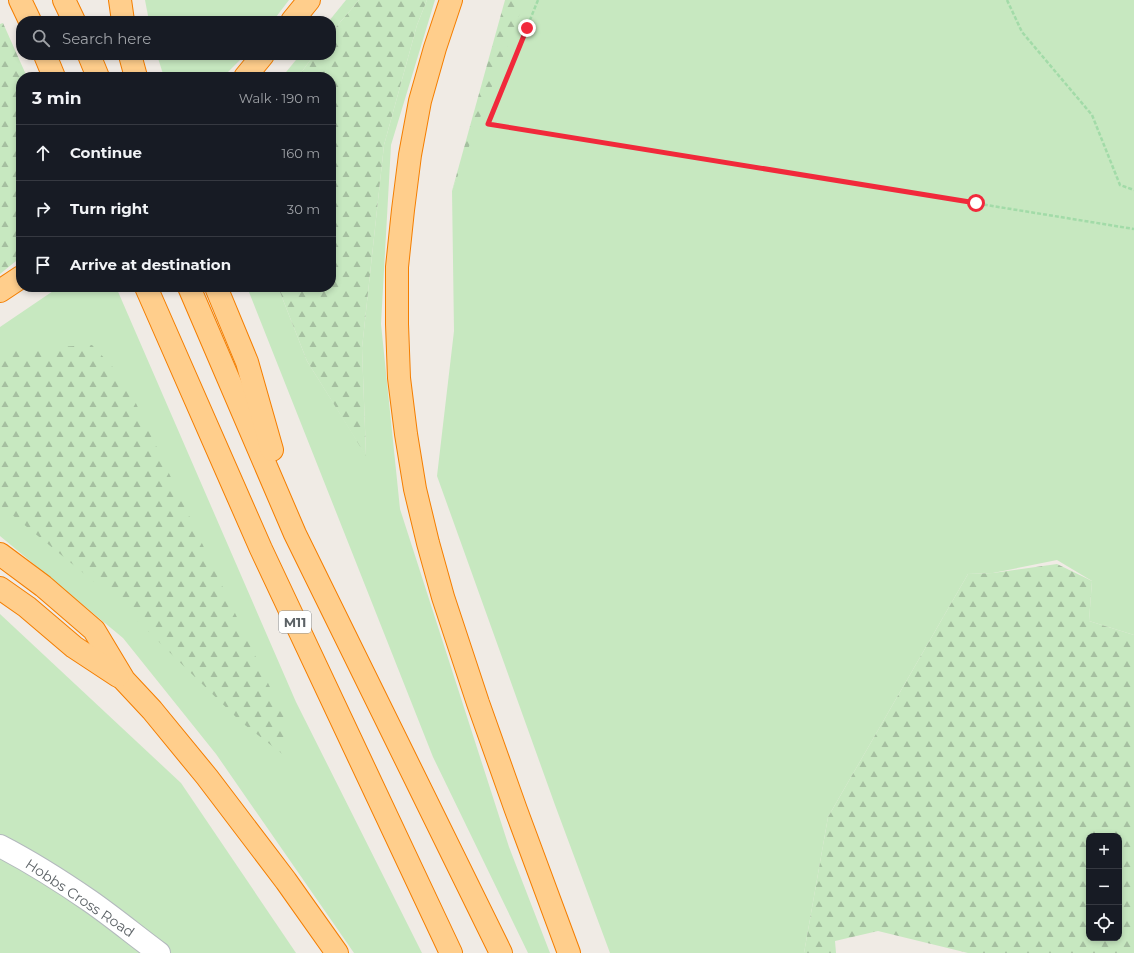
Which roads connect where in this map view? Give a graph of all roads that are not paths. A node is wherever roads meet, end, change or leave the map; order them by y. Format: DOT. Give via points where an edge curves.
graph roads {
  1 [pos="20,0"];
  2 [pos="64,0"];
  3 [pos="120,0"];
  4 [pos="309,0"];
  5 [pos="451,0"];
  6 [pos="28,16"];
  7 [pos="72,16"];
  8 [pos="122,16"];
  9 [pos="296,16"];
  10 [pos="47,60"];
  11 [pos="90,60"];
  12 [pos="131,60"];
  13 [pos="259,60"];
  14 [pos="52,72"];
  15 [pos="96,72"];
  16 [pos="135,72"];
  17 [pos="249,72"];
  18 [pos="16,281"];
  19 [pos="0,292"];
  20 [pos="148,292"];
  21 [pos="191,292"];
  22 [pos="218,292"];
  23 [pos="295,534"];
  24 [pos="0,554"];
  25 [pos="0,588"];
  26 [pos="124,680"];
  27 [pos="0,846"];
  28 [pos="159,953"];
  29 [pos="337,953"];
  30 [pos="451,953"];
  31 [pos="501,953"];
  32 [pos="569,953"];
  1 -- 6 [label="highway"];
  2 -- 7 [label="highway"];
  3 -- 8 [label="highway"];
  4 -- 9 [label="highway"];
  5 -- 32 [label="highway" via="420,101 402,210 397,267 396,324 399,378 415,489 443,597 516,810"];
  10 -- 14 [label="highway"];
  11 -- 15 [label="highway"];
  12 -- 16 [label="highway"];
  13 -- 17 [label="highway"];
  18 -- 19 [label="highway"];
  20 -- 30 [label="highway, M11" via="261,549"];
  21 -- 23 [label="highway, M11"];
  22 -- 23 [label="highway" via="247,362"];
  23 -- 31 [label="highway, M11"];
  24 -- 26 [label="highway" via="94,630"];
  25 -- 26 [label="highway" via="74,647"];
  26 -- 29 [label="highway" via="207,777"];
  27 -- 28 [label="street, Hobbs Cross Road" via="90,901"];
}
